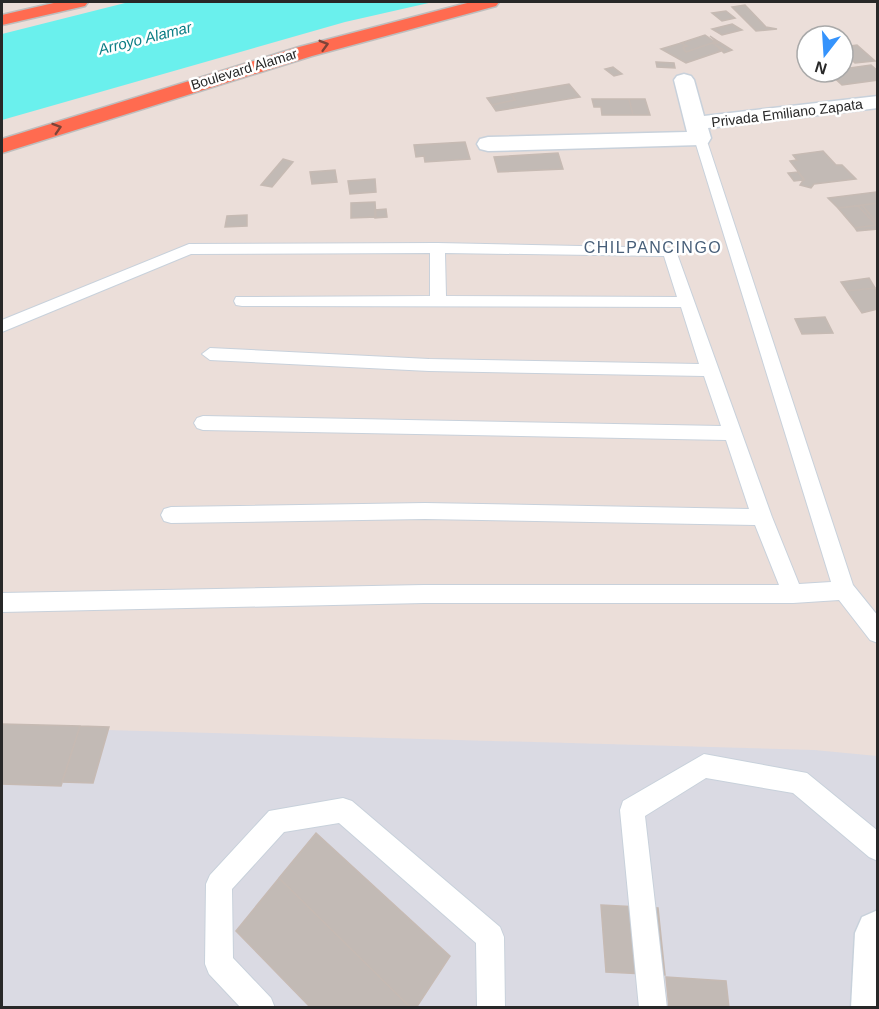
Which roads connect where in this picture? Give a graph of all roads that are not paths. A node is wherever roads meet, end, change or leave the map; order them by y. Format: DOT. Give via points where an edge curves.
graph roads {
  1 [pos="25,2"];
  2 [pos="79,2"];
  3 [pos="490,2"];
  4 [pos="2,6"];
  5 [pos="2,20"];
  6 [pos="684,80"];
  7 [pos="878,102"];
  8 [pos="698,131"];
  9 [pos="488,144"];
  10 [pos="2,146"];
  11 [pos="437,248"];
  12 [pos="242,301"];
  13 [pos="438,302"];
  14 [pos="686,302"];
  15 [pos="2,326"];
  16 [pos="210,354"];
  17 [pos="710,370"];
  18 [pos="202,423"];
  19 [pos="732,433"];
  20 [pos="171,515"];
  21 [pos="762,517"];
  22 [pos="844,590"];
  23 [pos="793,594"];
  24 [pos="2,603"];
  25 [pos="878,633"];
  26 [pos="878,848"];
  27 [pos="878,933"];
  28 [pos="261,1008"];
  29 [pos="491,1008"];
  30 [pos="653,1008"];
  31 [pos="875,1008"];
  1 -- 4 [label="highway"];
  2 -- 5 [label="highway"];
  10 -- 3 [label="highway, Boulevard Alamar, one-way" via="264,62"];
  6 -- 8 [label="street"];
  7 -- 8 [label="street, Privada Emiliano Zapata"];
  8 -- 9 [label="street, Privada Emiliano Zapata"];
  8 -- 22 [label="lane"];
  11 -- 13 [label="lane"];
  11 -- 14 [label="lane" via="670,251"];
  11 -- 15 [label="lane" via="189,249"];
  12 -- 13 [label="lane"];
  13 -- 14 [label="lane"];
  14 -- 17 [label="lane"];
  16 -- 17 [label="lane" via="429,365"];
  17 -- 19 [label="lane"];
  18 -- 19 [label="lane"];
  19 -- 21 [label="lane"];
  20 -- 21 [label="lane" via="425,511"];
  21 -- 23 [label="lane"];
  22 -- 23 [label="lane"];
  22 -- 25 [label="lane"];
  23 -- 24 [label="lane" via="424,594"];
  26 -- 30 [label="lane" via="798,782 704,766 632,810"];
  27 -- 31 [label="street"];
  28 -- 29 [label="lane" via="219,964 219,884 278,820 343,810 490,937"];
}
